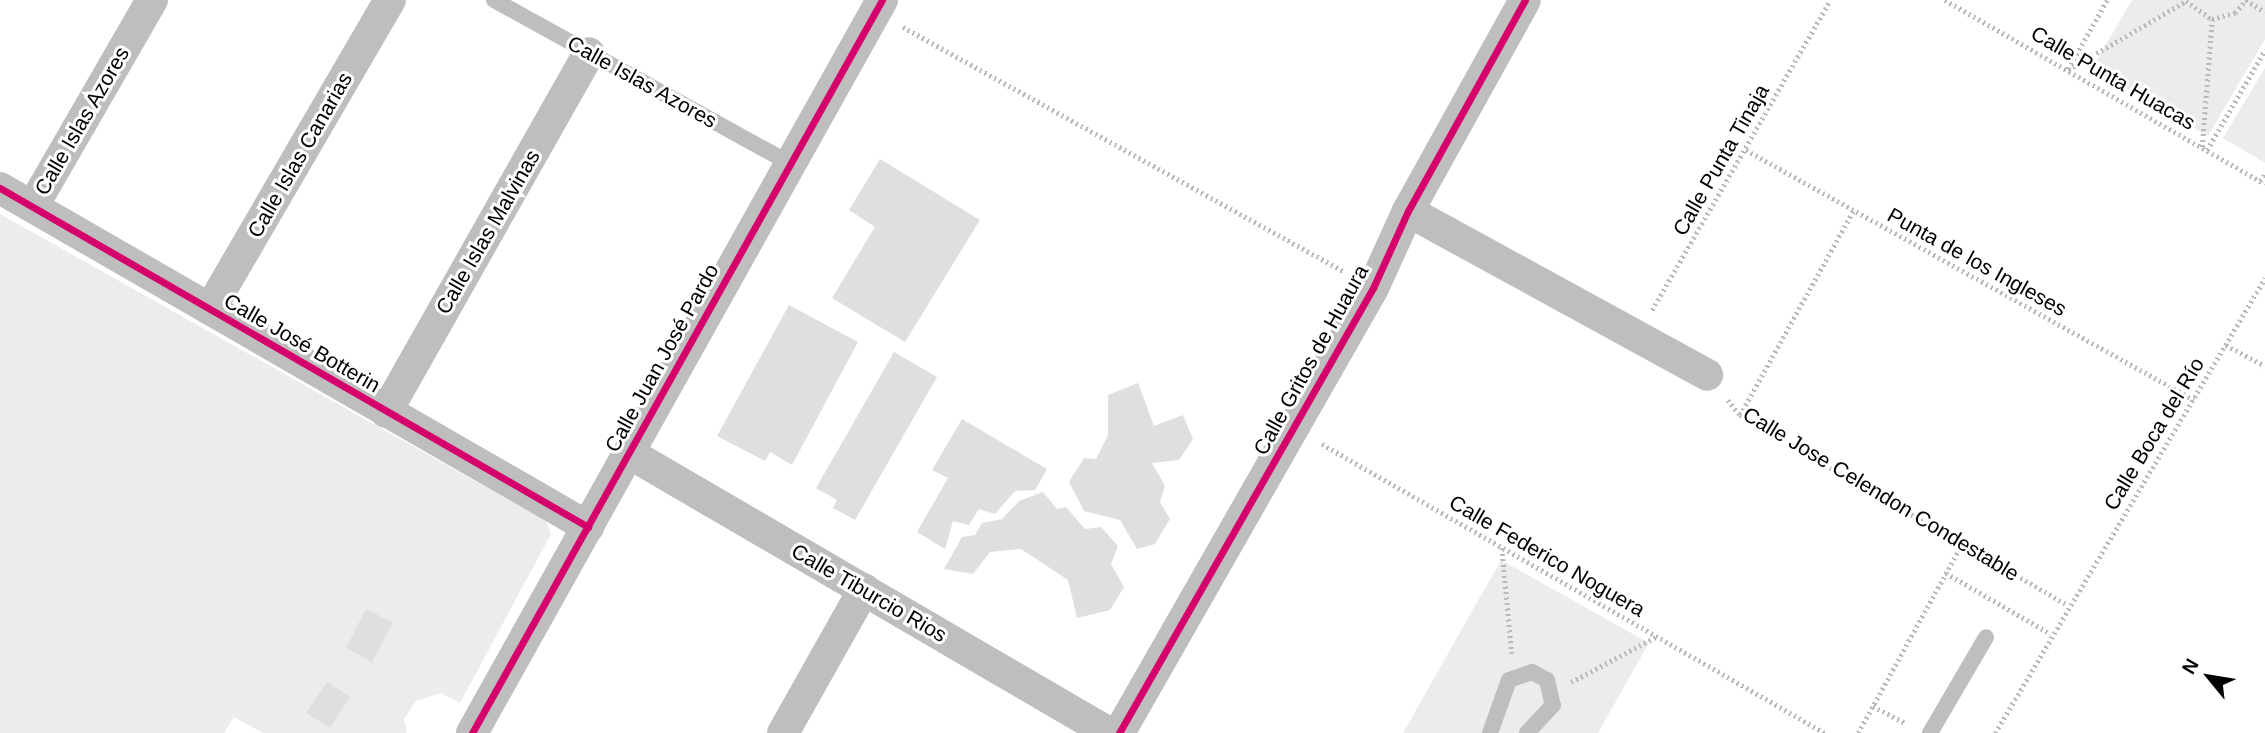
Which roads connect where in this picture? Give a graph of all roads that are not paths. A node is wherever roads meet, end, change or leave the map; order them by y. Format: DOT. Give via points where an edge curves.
graph roads {
  1 [pos="152,0"];
  2 [pos="390,0"];
  3 [pos="494,0"];
  4 [pos="1525,0"];
  5 [pos="879,6"];
  6 [pos="589,53"];
  7 [pos="791,164"];
  8 [pos="0,187"];
  9 [pos="33,206"];
  10 [pos="1408,211"];
  11 [pos="209,309"];
  12 [pos="1707,375"];
  13 [pos="386,412"];
  14 [pos="629,453"];
  15 [pos="588,527"];
  16 [pos="864,589"];
  17 [pos="1986,637"];
  18 [pos="472,733"];
  19 [pos="783,733"];
  20 [pos="1109,733"];
  21 [pos="1119,733"];
  22 [pos="1490,733"];
  23 [pos="1527,733"];
  24 [pos="1930,733"];
  1 -- 9 [label="street, Calle Islas Azores"];
  2 -- 11 [label="street, Calle Islas Canarias"];
  3 -- 6 [label="lane, Calle Islas Azores"];
  4 -- 10 [label="street, Calle Gritos de Huaura"];
  5 -- 7 [label="street, Calle Juan José Pardo"];
  6 -- 7 [label="lane, Calle Islas Azores"];
  6 -- 13 [label="street, Calle Islas Malvinas"];
  7 -- 14 [label="street, Calle Juan José Pardo"];
  8 -- 9 [label="street, Calle José Botterin"];
  9 -- 11 [label="street, Calle José Botterin"];
  10 -- 12 [label="street"];
  10 -- 21 [label="street, Calle Gritos de Huaura" via="1374,288"];
  11 -- 13 [label="street, Calle José Botterin"];
  13 -- 15 [label="street, Calle José Botterin"];
  14 -- 15 [label="street, Calle Juan José Pardo"];
  14 -- 16 [label="street, Calle Tiburcio Rios"];
  15 -- 18 [label="street, Calle Juan José Pardo"];
  16 -- 19 [label="street"];
  16 -- 20 [label="street, Calle Tiburcio Rios"];
  17 -- 24 [label="lane"];
  22 -- 23 [label="lane" via="1505,687 1514,676 1541,675 1553,691 1549,713"];
}
